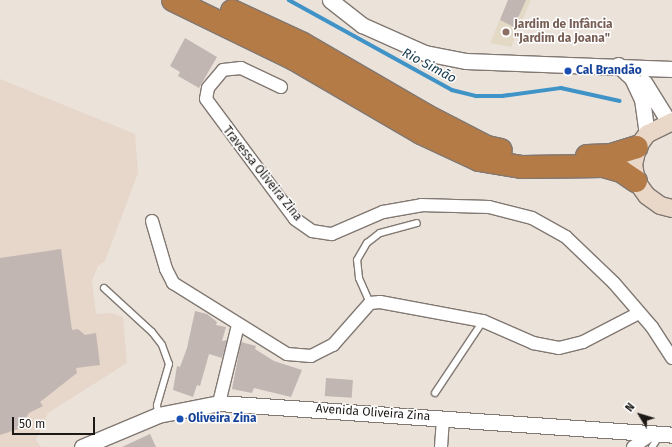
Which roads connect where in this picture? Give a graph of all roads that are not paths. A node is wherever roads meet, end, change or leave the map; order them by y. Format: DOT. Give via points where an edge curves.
graph roads {
  1 [pos="173,0"];
  2 [pos="187,0"];
  3 [pos="330,0"];
  4 [pos="213,4"];
  5 [pos="618,65"];
  6 [pos="637,65"];
  7 [pos="672,69"];
  8 [pos="281,87"];
  9 [pos="671,121"];
  10 [pos="642,140"];
  11 [pos="636,181"];
  12 [pos="672,208"];
  13 [pos="152,221"];
  14 [pos="417,223"];
  15 [pos="104,288"];
  16 [pos="370,303"];
  17 [pos="639,312"];
  18 [pos="483,321"];
  19 [pos="238,325"];
  20 [pos="672,358"];
  21 [pos="435,393"];
  22 [pos="219,403"];
  23 [pos="158,415"];
  24 [pos="443,418"];
  25 [pos="659,438"];
  26 [pos="82,447"];
  27 [pos="441,447"];
  28 [pos="633,447"];
  1 -- 4 [label="highway"];
  2 -- 4 [label="highway"];
  3 -- 5 [label="street" via="362,25 424,53 466,61"];
  4 -- 10 [label="highway" via="303,44 427,116 487,147 523,155 611,155"];
  4 -- 11 [label="highway" via="421,133 479,160 522,167 603,166 621,171"];
  5 -- 6 [label="street"];
  5 -- 10 [label="street" via="632,78 642,99"];
  6 -- 7 [label="street"];
  6 -- 9 [label="street" via="651,96"];
  8 -- 17 [label="street, Travessa Oliveira Zina" via="241,68 223,70 208,88 206,99 295,219 312,231 332,234 383,212 421,205 489,207 532,218 566,237"];
  9 -- 10 [label="main road"];
  10 -- 11 [label="main road" via="633,164"];
  11 -- 12 [label="main road" via="652,201"];
  13 -- 19 [label="street" via="166,269 173,283"];
  14 -- 16 [label="lane" via="380,233 367,243 357,260 359,278"];
  15 -- 23 [label="lane" via="162,344 169,364 157,405"];
  16 -- 18 [label="street" via="391,304"];
  16 -- 19 [label="street" via="333,345 311,356 287,354"];
  17 -- 18 [label="street" via="583,342 559,348 533,343"];
  17 -- 20 [label="street, Travessa Oliveira Zina"];
  18 -- 21 [label="lane"];
  19 -- 22 [label="street"];
  22 -- 23 [label="street, Avenida Oliveira Zina"];
  22 -- 24 [label="street, Avenida Oliveira Zina"];
  23 -- 26 [label="street, Avenida Oliveira Zina"];
  24 -- 25 [label="street, Avenida Oliveira Zina"];
  24 -- 27 [label="street"];
  25 -- 28 [label="street"];
}
